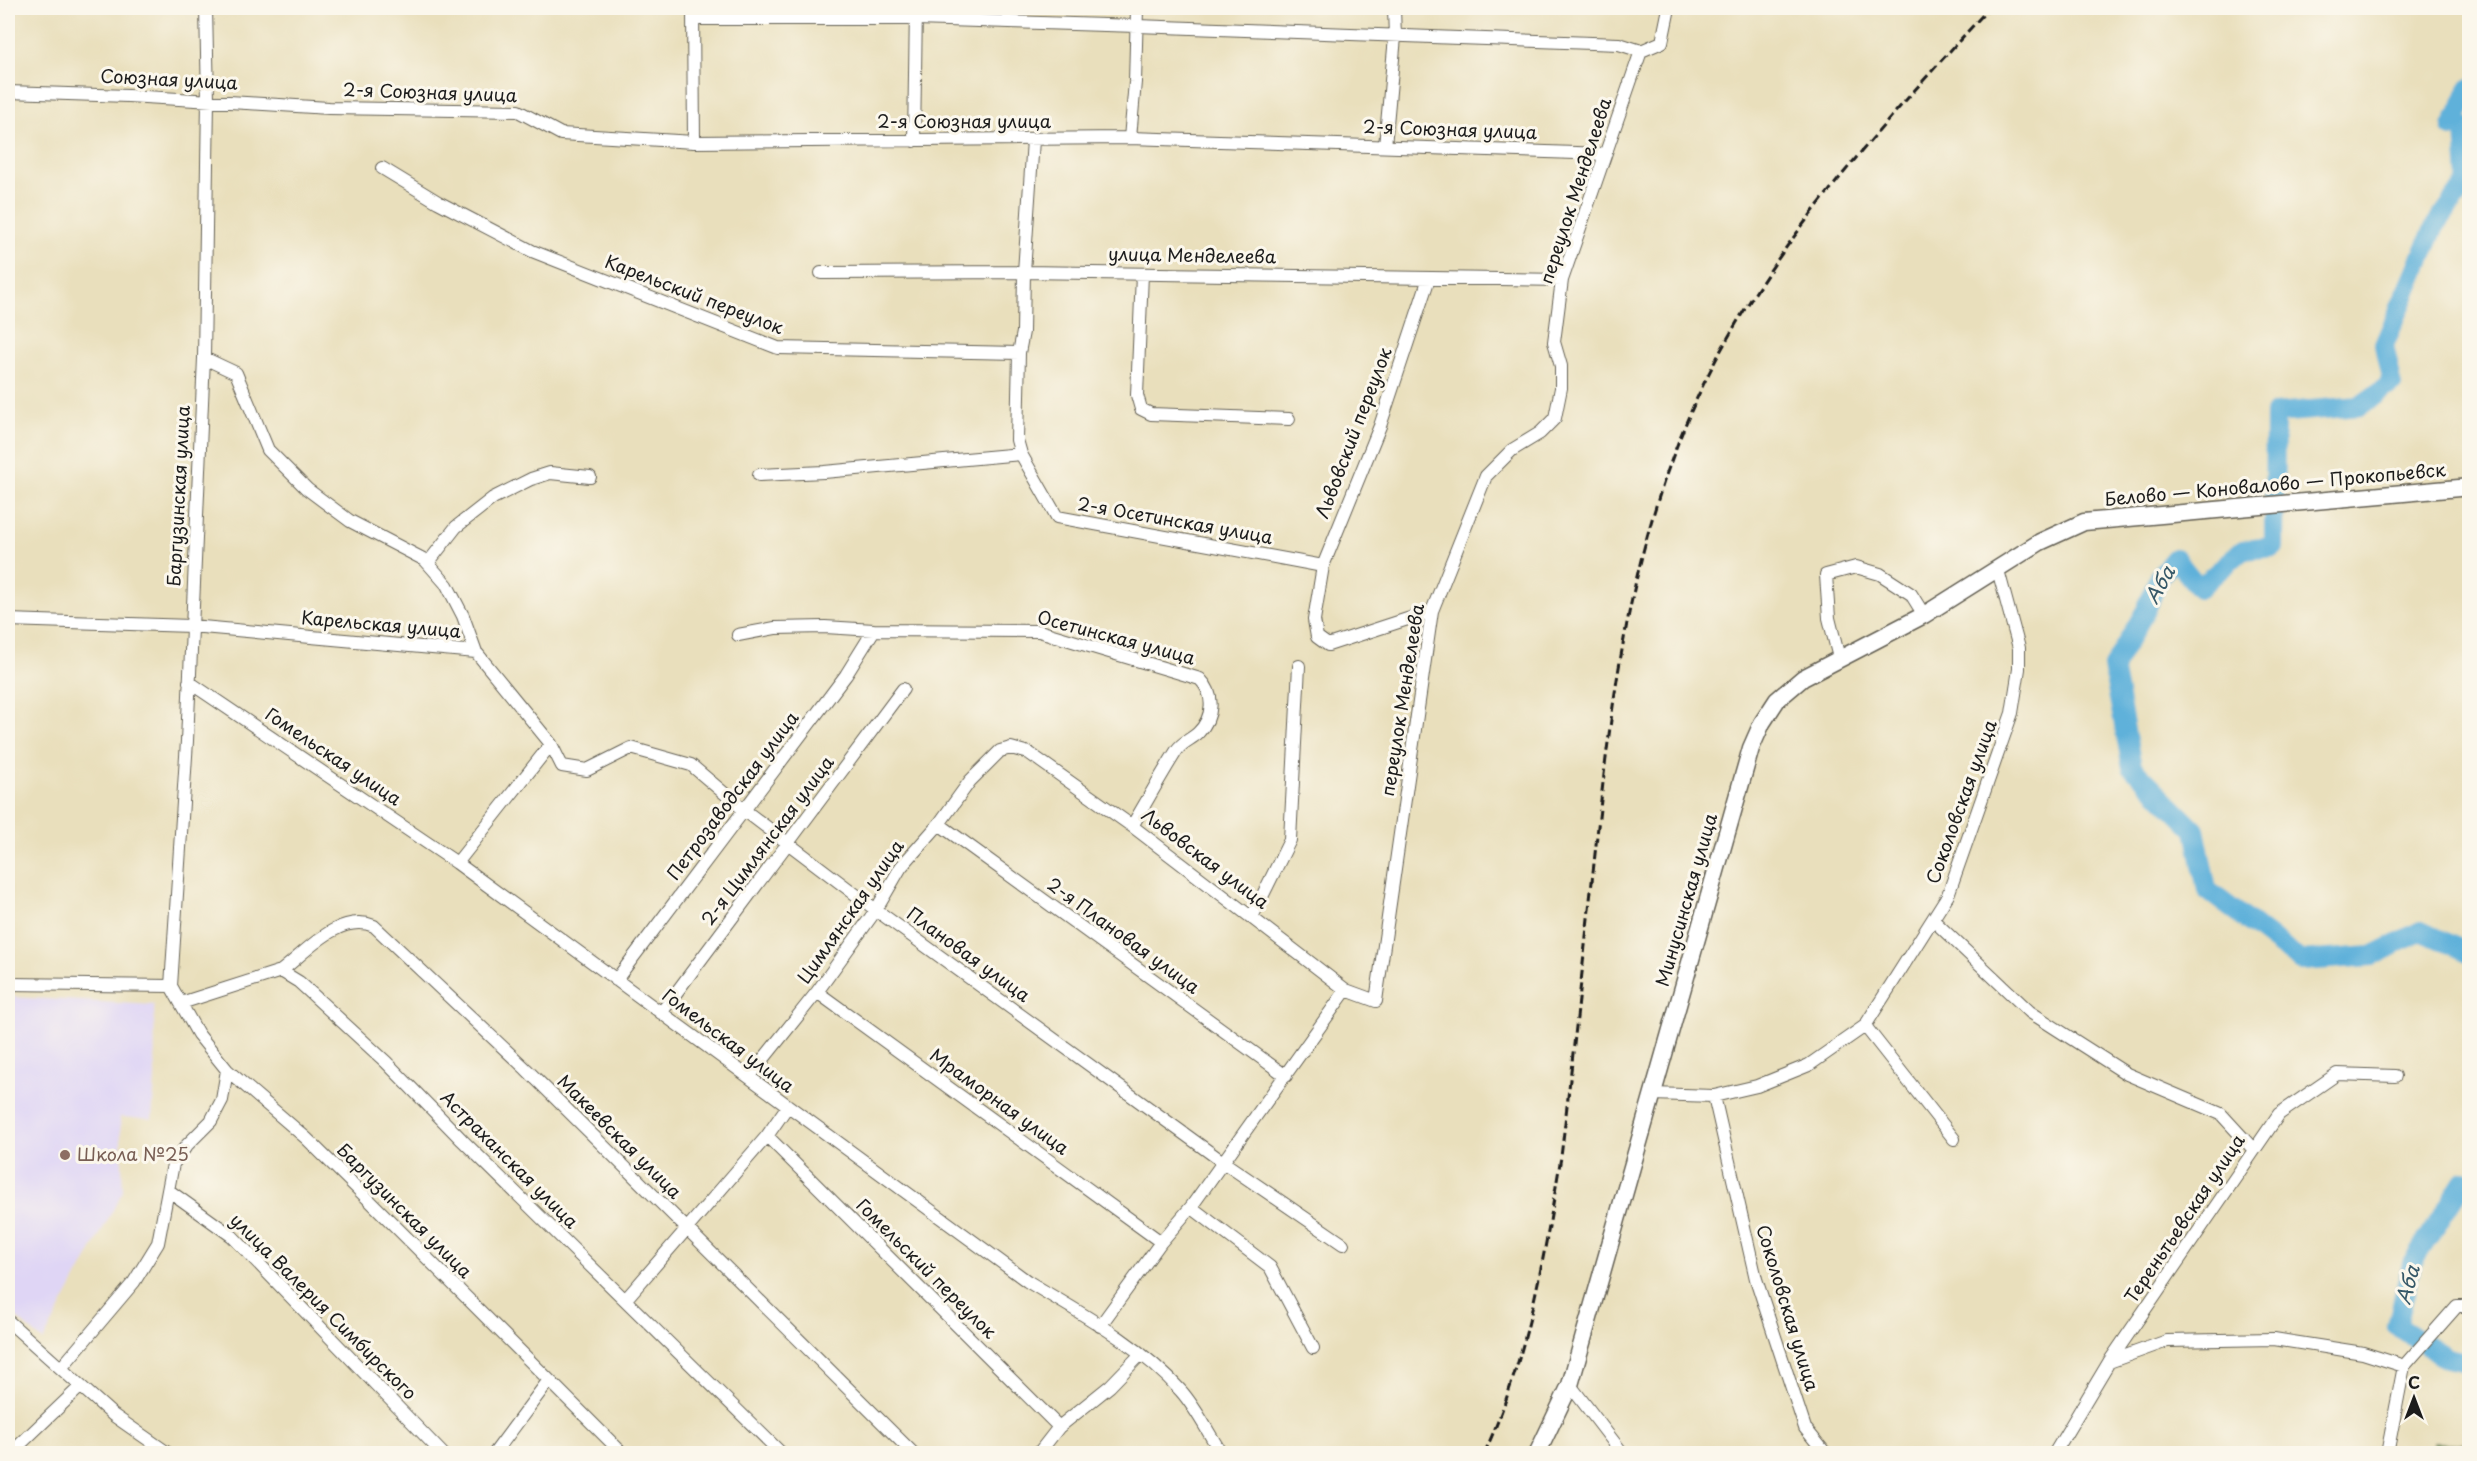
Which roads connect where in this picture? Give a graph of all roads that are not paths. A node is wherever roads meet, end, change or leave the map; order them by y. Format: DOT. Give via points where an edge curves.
graph roads {
  1 [pos="206,8"];
  2 [pos="1137,8"];
  3 [pos="1394,8"];
  4 [pos="1669,8"];
  5 [pos="693,13"];
  6 [pos="916,13"];
  7 [pos="1137,26"];
  8 [pos="1395,37"];
  9 [pos="1641,51"];
  10 [pos="8,92"];
  11 [pos="208,100"];
  12 [pos="329,108"];
  13 [pos="1130,138"];
  14 [pos="1033,140"];
  15 [pos="914,141"];
  16 [pos="694,142"];
  17 [pos="1385,146"];
  18 [pos="1605,154"];
  19 [pos="382,168"];
  20 [pos="1024,272"];
  21 [pos="821,273"];
  22 [pos="1142,274"];
  23 [pos="1429,278"];
  24 [pos="1562,280"];
  25 [pos="1019,353"];
  26 [pos="204,358"];
  27 [pos="1289,419"];
  28 [pos="1021,454"];
  29 [pos="759,475"];
  30 [pos="590,477"];
  31 [pos="2469,487"];
  32 [pos="2084,522"];
  33 [pos="428,563"];
  34 [pos="1323,566"];
  35 [pos="1998,570"];
  36 [pos="1432,611"];
  37 [pos="1924,615"];
  38 [pos="8,620"];
  39 [pos="190,626"];
  40 [pos="874,630"];
  41 [pos="738,635"];
  42 [pos="476,652"];
  43 [pos="1839,658"];
  44 [pos="1299,666"];
  45 [pos="189,682"];
  46 [pos="903,689"];
  47 [pos="551,744"];
  48 [pos="1011,748"];
  49 [pos="744,810"];
  50 [pos="939,824"];
  51 [pos="1132,826"];
  52 [pos="789,843"];
  53 [pos="458,863"];
  54 [pos="876,910"];
  55 [pos="1252,917"];
  56 [pos="1933,920"];
  57 [pos="281,971"];
  58 [pos="616,980"];
  59 [pos="8,984"];
  60 [pos="171,986"];
  61 [pos="1346,990"];
  62 [pos="817,992"];
  63 [pos="1376,1001"];
  64 [pos="181,1003"];
  65 [pos="661,1013"];
  66 [pos="1864,1026"];
  67 [pos="227,1070"];
  68 [pos="1286,1076"];
  69 [pos="2395,1076"];
  70 [pos="749,1077"];
  71 [pos="1652,1094"];
  72 [pos="1714,1096"];
  73 [pos="787,1107"];
  74 [pos="767,1136"];
  75 [pos="1954,1139"];
  76 [pos="2254,1150"];
  77 [pos="1223,1162"];
  78 [pos="168,1190"];
  79 [pos="1191,1207"];
  80 [pos="686,1228"];
  81 [pos="1161,1242"];
  82 [pos="1343,1244"];
  83 [pos="626,1299"];
  84 [pos="2469,1306"];
  85 [pos="8,1321"];
  86 [pos="1100,1326"];
  87 [pos="1313,1348"];
  88 [pos="1141,1354"];
  89 [pos="2109,1362"];
  90 [pos="2404,1366"];
  91 [pos="62,1367"];
  92 [pos="549,1380"];
  93 [pos="1570,1385"];
  94 [pos="80,1387"];
  95 [pos="1059,1427"];
  96 [pos="10,1454"];
  97 [pos="169,1454"];
  98 [pos="443,1454"];
  99 [pos="494,1454"];
  100 [pos="623,1454"];
  101 [pos="782,1454"];
  102 [pos="914,1454"];
  103 [pos="1038,1454"];
  104 [pos="1221,1454"];
  105 [pos="1537,1454"];
  106 [pos="1623,1454"];
  107 [pos="1826,1454"];
  108 [pos="2054,1454"];
  109 [pos="2386,1454"];
  1 -- 11 [label="street, Баргузинская улица"];
  2 -- 7 [label="street"];
  3 -- 8 [label="street"];
  4 -- 9 [label="street" via="1662,42"];
  5 -- 6 [label="street"];
  5 -- 16 [label="street"];
  6 -- 7 [label="street"];
  6 -- 15 [label="street"];
  7 -- 8 [label="street"];
  7 -- 13 [label="street"];
  8 -- 9 [label="street" via="1619,44"];
  8 -- 17 [label="street"];
  9 -- 18 [label="street, переулок Менделеева"];
  10 -- 11 [label="street, Союзная улица"];
  11 -- 12 [label="street, Союзная улица"];
  11 -- 26 [label="street, Баргузинская улица"];
  12 -- 16 [label="street, 2-я Союзная улица" via="518,111 561,134"];
  13 -- 14 [label="street, 2-я Союзная улица"];
  13 -- 17 [label="street, 2-я Союзная улица"];
  14 -- 15 [label="street, 2-я Союзная улица"];
  14 -- 20 [label="street"];
  15 -- 16 [label="street, 2-я Союзная улица"];
  17 -- 18 [label="street, 2-я Союзная улица"];
  18 -- 24 [label="street, переулок Менделеева"];
  19 -- 25 [label="street, Карельский переулок" via="532,251 778,348"];
  20 -- 21 [label="street, улица Менделеева"];
  20 -- 22 [label="street, улица Менделеева"];
  20 -- 25 [label="street"];
  22 -- 23 [label="street, улица Менделеева"];
  22 -- 27 [label="street" via="1137,395 1141,409 1151,414"];
  23 -- 24 [label="street, улица Менделеева"];
  23 -- 34 [label="street, Львовский переулок" via="1380,426"];
  24 -- 36 [label="street, переулок Менделеева" via="1554,342 1561,366 1555,418 1540,433 1512,450 1486,476"];
  25 -- 28 [label="street" via="1017,440"];
  26 -- 33 [label="street, Карельская улица" via="236,373 268,450 307,489 350,521"];
  26 -- 39 [label="street, Баргузинская улица"];
  28 -- 29 [label="street"];
  28 -- 34 [label="street, 2-я Осетинская улица" via="1057,517"];
  30 -- 33 [label="street" via="550,473 493,498 456,527"];
  31 -- 32 [label="main road, Белово — Коновалово — Прокопьевск"];
  32 -- 35 [label="main road, Минусинская улица" via="2040,542"];
  33 -- 42 [label="street, Карельская улица" via="447,585"];
  34 -- 36 [label="street, Львовский переулок" via="1314,620 1317,637 1328,645"];
  35 -- 37 [label="main road, Минусинская улица"];
  35 -- 56 [label="street, Соколовская улица" via="2019,648 2013,714 1955,879"];
  36 -- 63 [label="street, переулок Менделеева"];
  37 -- 43 [label="main road, Минусинская улица"];
  37 -- 43 [label="street" via="1911,594 1880,574 1856,567 1826,575 1829,618"];
  38 -- 39 [label="street, Карельская улица"];
  39 -- 42 [label="street, Карельская улица"];
  39 -- 45 [label="street, Баргузинская улица"];
  40 -- 41 [label="street, Осетинская улица" via="775,628"];
  40 -- 49 [label="street, Петрозаводская улица" via="846,675"];
  40 -- 51 [label="street, Осетинская улица" via="1038,631 1200,679 1208,687 1212,702 1208,718 1199,732 1178,747"];
  42 -- 47 [label="street"];
  43 -- 71 [label="main road, Минусинская улица" via="1803,678 1777,700 1758,731"];
  44 -- 55 [label="street" via="1290,840"];
  45 -- 53 [label="street, Гомельская улица"];
  45 -- 60 [label="street, Баргузинская улица"];
  46 -- 52 [label="street, 2-я Цимлянская улица"];
  47 -- 49 [label="street, Плановая улица" via="562,765 587,770 631,748 691,765"];
  47 -- 53 [label="street"];
  48 -- 50 [label="street, Цимлянская улица" via="1000,751 970,781"];
  48 -- 51 [label="street, Львовская улица" via="1029,753"];
  49 -- 52 [label="street, Плановая улица"];
  49 -- 58 [label="street, Петрозаводская улица"];
  50 -- 54 [label="street, Цимлянская улица" via="901,867"];
  50 -- 68 [label="street, 2-я Плановая улица"];
  51 -- 55 [label="street, Львовская улица"];
  52 -- 54 [label="street, Плановая улица"];
  52 -- 65 [label="street, 2-я Цимлянская улица"];
  53 -- 58 [label="street, Гомельская улица"];
  54 -- 62 [label="street, Цимлянская улица"];
  54 -- 77 [label="street, Плановая улица"];
  55 -- 61 [label="street, Львовская улица"];
  56 -- 66 [label="street, Соколовская улица"];
  56 -- 76 [label="street" via="2030,1012 2127,1074 2220,1114"];
  57 -- 64 [label="street"];
  57 -- 80 [label="street, Макеевская улица" via="339,926 363,922 374,926"];
  57 -- 83 [label="street, Астраханская улица" via="299,982 386,1062"];
  58 -- 65 [label="street, Гомельская улица"];
  59 -- 60 [label="street"];
  60 -- 64 [label="street, Баргузинская улица"];
  61 -- 63 [label="street, Львовская улица"];
  61 -- 68 [label="street"];
  62 -- 70 [label="street, Цимлянская улица"];
  62 -- 81 [label="street, Мраморная улица"];
  64 -- 67 [label="street, Баргузинская улица" via="198,1034"];
  65 -- 70 [label="street, Гомельская улица"];
  66 -- 72 [label="street, Соколовская улица" via="1802,1068 1732,1094"];
  66 -- 75 [label="street"];
  67 -- 78 [label="street" via="222,1100 212,1121 174,1164"];
  67 -- 92 [label="street, Баргузинская улица" via="306,1138"];
  68 -- 77 [label="street"];
  69 -- 76 [label="street, Тереньтьевская улица" via="2337,1074 2278,1114"];
  70 -- 73 [label="street, Гомельская улица"];
  71 -- 72 [label="street, Соколовская улица"];
  71 -- 93 [label="main road, Минусинская улица"];
  72 -- 107 [label="street, Соколовская улица" via="1756,1279 1805,1428"];
  73 -- 74 [label="street"];
  73 -- 86 [label="street, Гомельская улица" via="1027,1281"];
  74 -- 80 [label="street"];
  74 -- 95 [label="street, Гомельский переулок"];
  76 -- 89 [label="street, Тереньтьевская улица"];
  77 -- 79 [label="street"];
  77 -- 82 [label="street, Плановая улица"];
  78 -- 91 [label="street" via="158,1243 134,1282"];
  78 -- 98 [label="street, улица Валерия Симбирского" via="232,1236"];
  79 -- 81 [label="street"];
  79 -- 87 [label="street" via="1269,1267"];
  80 -- 83 [label="street"];
  80 -- 102 [label="street, Макеевская улица"];
  81 -- 86 [label="street"];
  83 -- 101 [label="street, Астраханская улица"];
  84 -- 90 [label="street" via="2457,1306"];
  85 -- 91 [label="street"];
  86 -- 88 [label="street, Гомельская улица"];
  88 -- 95 [label="street" via="1110,1386"];
  88 -- 104 [label="street, Гомельская улица" via="1182,1392"];
  89 -- 90 [label="street" via="2167,1341 2274,1339 2363,1353"];
  89 -- 108 [label="street, Тереньтьевская улица"];
  90 -- 109 [label="street"];
  91 -- 94 [label="street"];
  92 -- 99 [label="street"];
  92 -- 100 [label="street, Баргузинская улица"];
  93 -- 105 [label="main road, Минусинская улица"];
  93 -- 106 [label="street"];
  94 -- 96 [label="street"];
  94 -- 97 [label="street"];
  95 -- 103 [label="street"];
}
